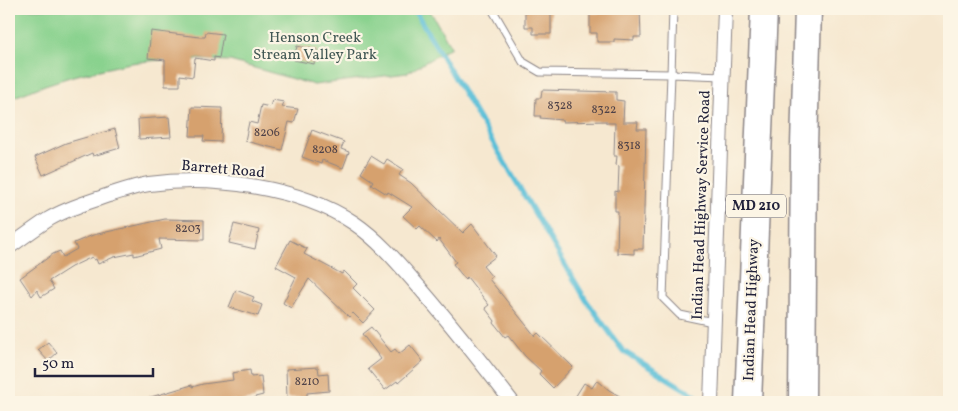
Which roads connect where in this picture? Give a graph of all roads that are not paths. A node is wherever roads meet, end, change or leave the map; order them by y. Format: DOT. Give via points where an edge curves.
graph roads {
  1 [pos="492,9"];
  2 [pos="674,9"];
  3 [pos="725,9"];
  4 [pos="764,9"];
  5 [pos="808,9"];
  6 [pos="671,74"];
  7 [pos="723,76"];
  8 [pos="9,247"];
  9 [pos="713,322"];
  10 [pos="512,402"];
  11 [pos="711,402"];
  12 [pos="748,402"];
  13 [pos="802,402"];
  1 -- 6 [label="lane" via="523,62 540,72"];
  2 -- 6 [label="lane"];
  3 -- 7 [label="street, Indian Head Highway Service Road"];
  4 -- 12 [label="highway, Indian Head Highway / MD 210"];
  5 -- 13 [label="highway, MD 210"];
  6 -- 7 [label="lane"];
  6 -- 9 [label="lane" via="663,298 680,315"];
  7 -- 9 [label="street, Indian Head Highway Service Road"];
  8 -- 10 [label="street, Barrett Road" via="61,213 148,184 234,184 303,199 356,224 382,246 443,314"];
  9 -- 11 [label="street, Indian Head Highway Service Road"];
}
